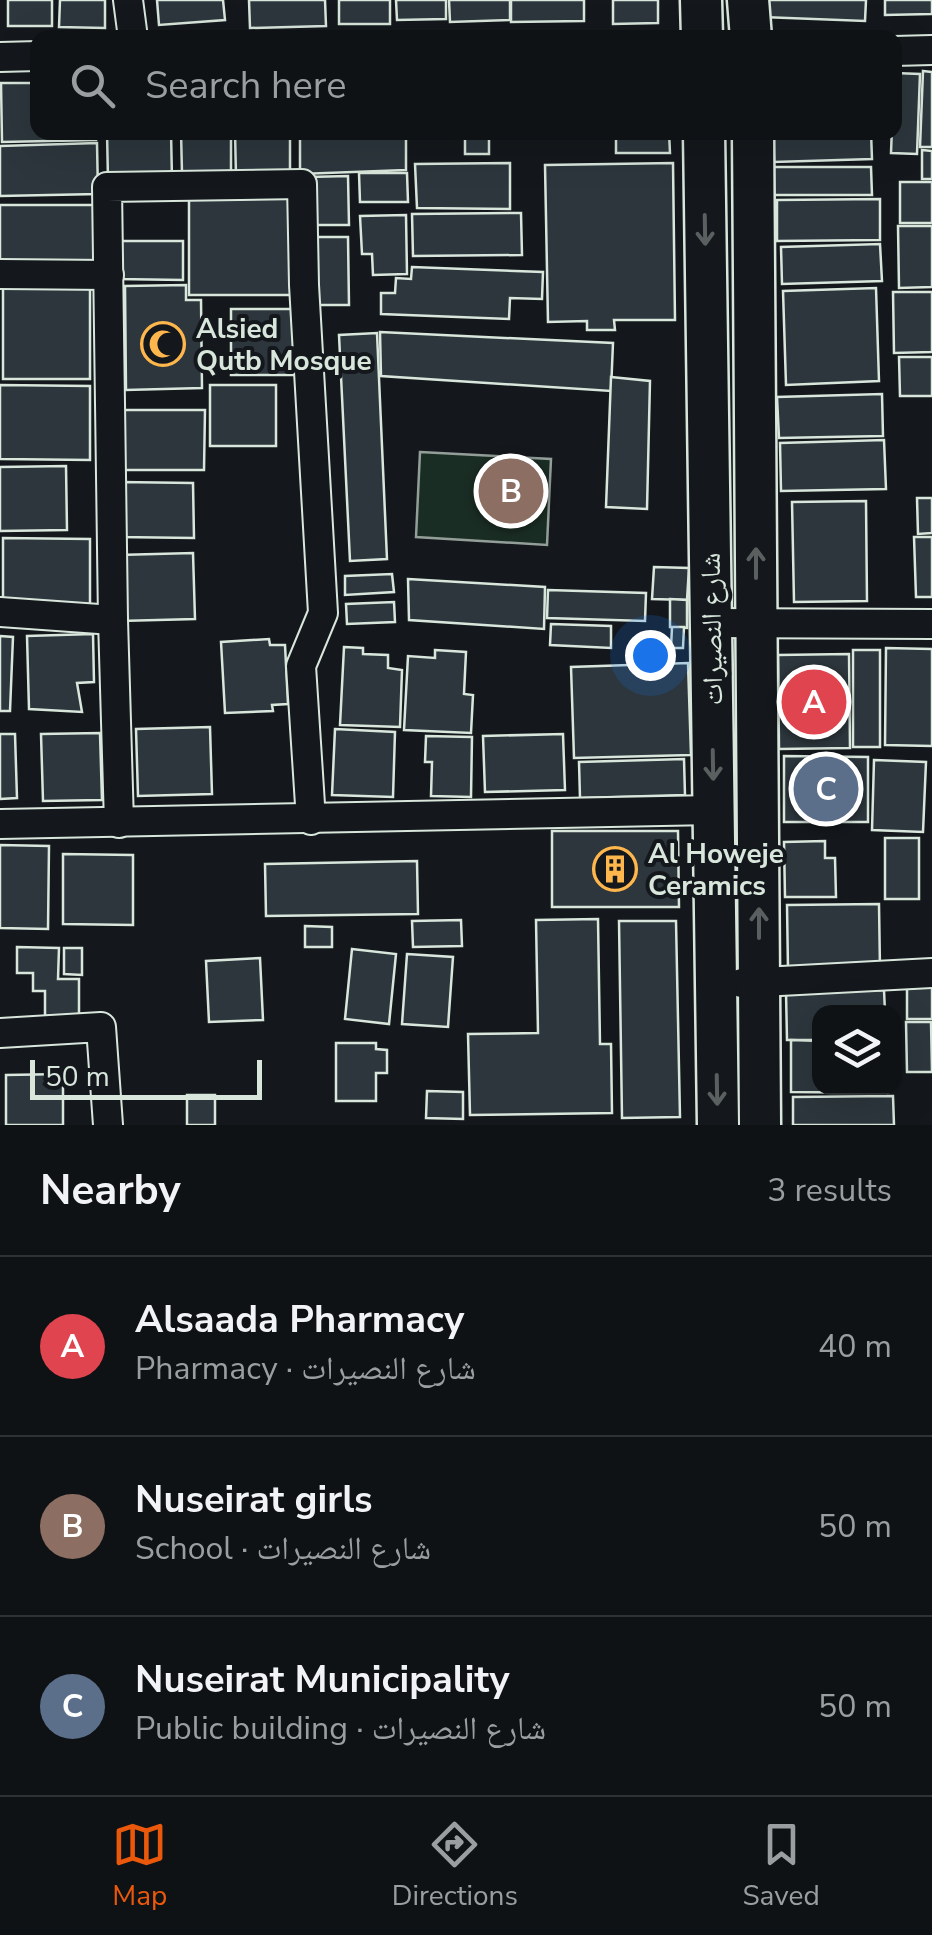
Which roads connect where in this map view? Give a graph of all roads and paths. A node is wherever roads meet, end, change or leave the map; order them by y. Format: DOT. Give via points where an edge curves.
graph roads {
  1 [pos="128,0"];
  2 [pos="701,0"];
  3 [pos="748,0"];
  4 [pos="132,30"];
  5 [pos="702,30"];
  6 [pos="751,30"];
  7 [pos="932,50"];
  8 [pos="902,51"];
  9 [pos="30,56"];
  10 [pos="0,57"];
  11 [pos="704,140"];
  12 [pos="753,140"];
  13 [pos="0,274"];
  14 [pos="109,276"];
  15 [pos="0,612"];
  16 [pos="112,620"];
  17 [pos="710,623"];
  18 [pos="932,624"];
  19 [pos="757,625"];
  20 [pos="713,810"];
  21 [pos="310,820"];
  22 [pos="0,824"];
  23 [pos="120,824"];
  24 [pos="932,973"];
  25 [pos="716,982"];
  26 [pos="759,984"];
  27 [pos="0,1033"];
  28 [pos="108,1125"];
  29 [pos="718,1125"];
  30 [pos="760,1125"];
  1 -- 4 [label="street"];
  2 -- 5 [label="main road"];
  3 -- 6 [label="main road"];
  7 -- 8 [label="street"];
  9 -- 10 [label="street"];
  11 -- 17 [label="main road, شارع النصيرات, one-way"];
  19 -- 12 [label="main road, شارع النصيرات, one-way"];
  13 -- 14 [label="street"];
  14 -- 16 [label="street"];
  14 -- 21 [label="street" via="107,187 302,184 322,613 301,666"];
  15 -- 16 [label="street"];
  16 -- 23 [label="street"];
  17 -- 19 [label="street"];
  17 -- 20 [label="main road, شارع النصيرات, one-way"];
  18 -- 19 [label="street"];
  26 -- 19 [label="main road, شارع النصيرات, one-way"];
  20 -- 21 [label="street"];
  20 -- 25 [label="main road, شارع النصيرات"];
  21 -- 23 [label="street"];
  22 -- 23 [label="street"];
  24 -- 26 [label="street"];
  25 -- 26 [label="street"];
  25 -- 29 [label="main road, شارع النصيرات, one-way"];
  26 -- 30 [label="main road, شارع النصيرات"];
  27 -- 28 [label="street" via="101,1026"];
}
